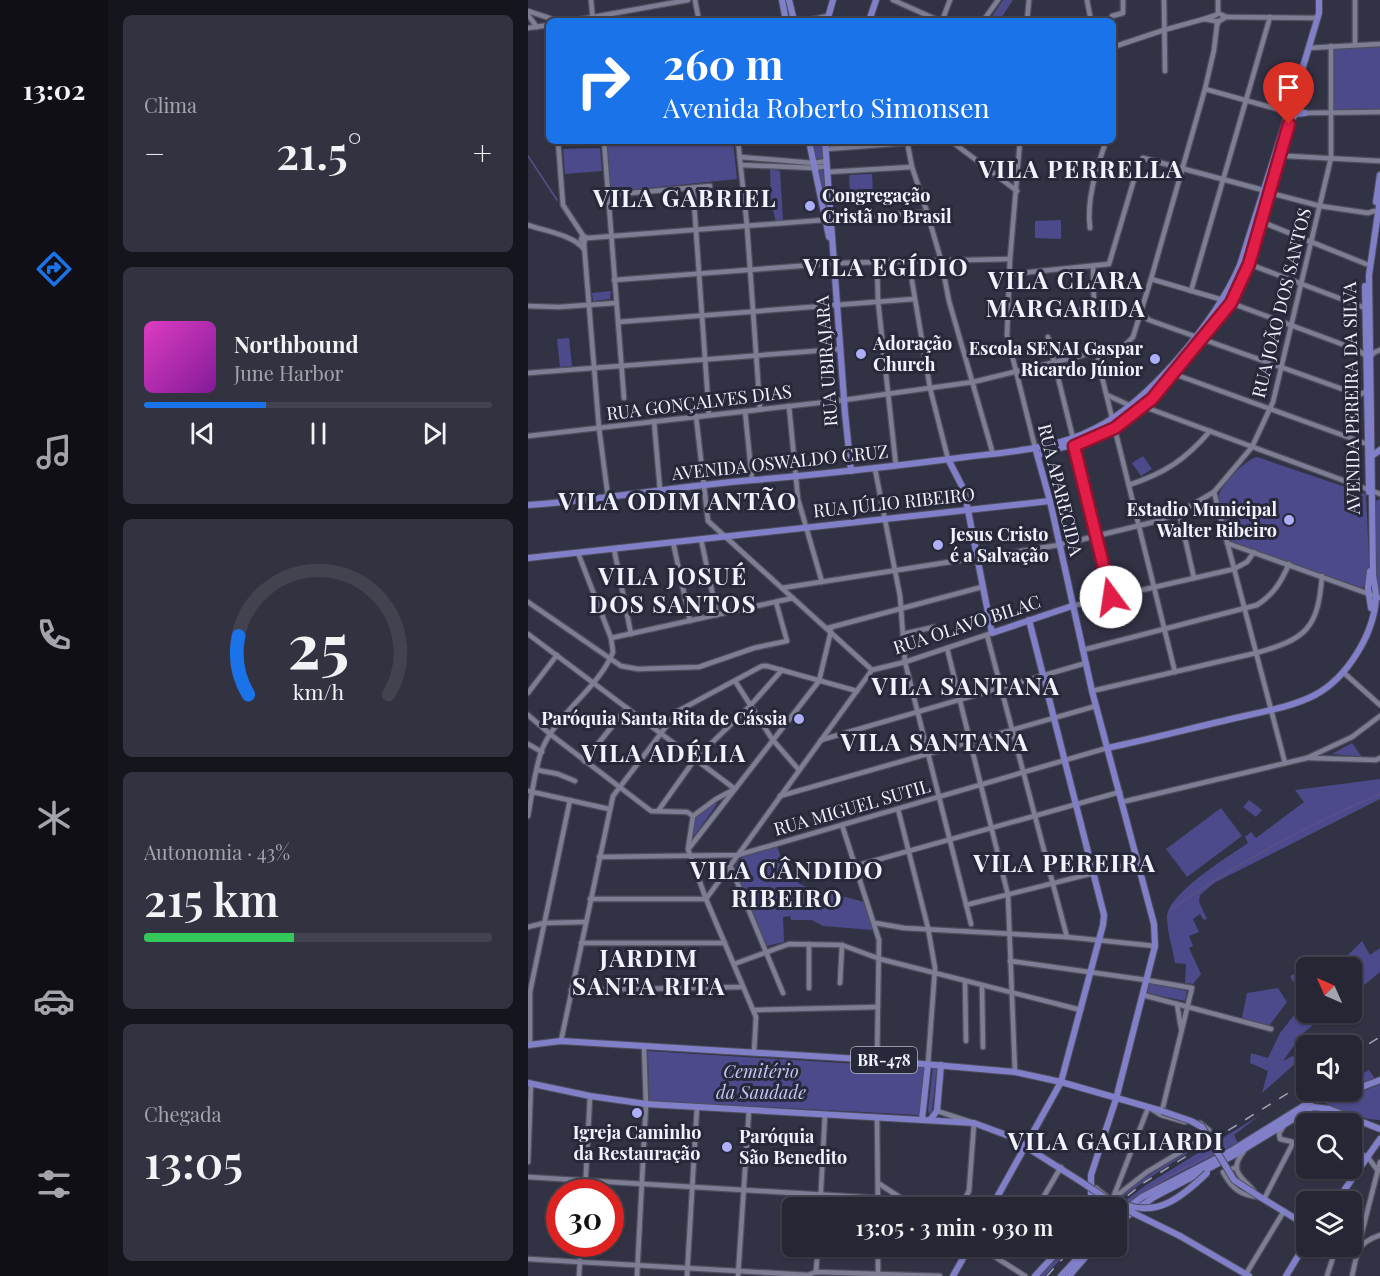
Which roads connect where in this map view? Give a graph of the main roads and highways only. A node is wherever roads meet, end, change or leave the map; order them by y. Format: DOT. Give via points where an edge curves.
graph roads {
  1 [pos="782,0"];
  2 [pos="789,0"];
  3 [pos="833,0"];
  4 [pos="876,0"];
  5 [pos="1319,0"];
  6 [pos="785,18"];
  7 [pos="793,18"];
  8 [pos="827,18"];
  9 [pos="870,18"];
  10 [pos="1306,57"];
  11 [pos="1291,110"];
  12 [pos="1305,113"];
  13 [pos="1289,124"];
  14 [pos="1281,136"];
  15 [pos="810,144"];
  16 [pos="825,144"];
  17 [pos="1282,153"];
  18 [pos="1380,175"];
  19 [pos="1380,199"];
  20 [pos="828,219"];
  21 [pos="1374,246"];
  22 [pos="1199,337"];
  23 [pos="1369,346"];
  24 [pos="1369,356"];
  25 [pos="1370,446"];
  26 [pos="1035,447"];
  27 [pos="1380,450"];
  28 [pos="1373,455"];
  29 [pos="1038,457"];
  30 [pos="948,459"];
  31 [pos="851,471"];
  32 [pos="1371,490"];
  33 [pos="1050,501"];
  34 [pos="528,505"];
  35 [pos="968,510"];
  36 [pos="528,558"];
  37 [pos="1379,598"];
  38 [pos="1072,606"];
  39 [pos="1029,621"];
  40 [pos="1370,621"];
  41 [pos="1107,748"];
  42 [pos="529,1044"];
  43 [pos="928,1064"];
  44 [pos="941,1065"];
  45 [pos="1380,1080"];
  46 [pos="1061,1082"];
  47 [pos="530,1083"];
  48 [pos="1362,1087"];
  49 [pos="1116,1099"];
  50 [pos="1312,1101"];
  51 [pos="1326,1101"];
  52 [pos="1329,1109"];
  53 [pos="923,1110"];
  54 [pos="936,1112"];
  55 [pos="926,1120"];
  56 [pos="1366,1123"];
  57 [pos="1380,1123"];
  58 [pos="1380,1129"];
  59 [pos="1380,1139"];
  60 [pos="1026,1146"];
  61 [pos="1063,1169"];
  62 [pos="1209,1171"];
  63 [pos="1091,1175"];
  64 [pos="1343,1191"];
  65 [pos="997,1197"];
  66 [pos="1091,1197"];
  67 [pos="1114,1197"];
  68 [pos="1127,1203"];
  69 [pos="1127,1205"];
  70 [pos="1127,1209"];
  71 [pos="1127,1216"];
  72 [pos="1296,1219"];
  73 [pos="964,1257"];
  74 [pos="1054,1257"];
  75 [pos="1079,1257"];
  76 [pos="1085,1257"];
  77 [pos="1298,1257"];
  78 [pos="1247,1275"];
  79 [pos="953,1276"];
  80 [pos="1035,1276"];
  81 [pos="1061,1276"];
  82 [pos="1069,1276"];
  83 [pos="1287,1276"];
  1 -- 6 [label="main road"];
  2 -- 7 [label="main road"];
  3 -- 8 [label="main road"];
  4 -- 9 [label="main road"];
  5 -- 10 [label="main road"];
  10 -- 11 [label="main road"];
  10 -- 11 [label="main road"];
  11 -- 13 [label="main road"];
  11 -- 14 [label="main road"];
  12 -- 13 [label="main road" via="1294,115"];
  13 -- 17 [label="main road"];
  14 -- 17 [label="main road"];
  14 -- 22 [label="main road" via="1240,265"];
  15 -- 20 [label="main road"];
  16 -- 20 [label="main road, RUA UBIRAJARA"];
  17 -- 22 [label="main road" via="1249,264 1231,303"];
  18 -- 21 [label="main road, AVENIDA PEREIRA DA SILVA"];
  19 -- 21 [label="main road, AVENIDA PEREIRA DA SILVA"];
  20 -- 31 [label="main road, RUA UBIRAJARA"];
  21 -- 23 [label="main road, AVENIDA PEREIRA DA SILVA" via="1369,275"];
  21 -- 23 [label="main road, AVENIDA PEREIRA DA SILVA" via="1366,264"];
  22 -- 26 [label="main road, AVENIDA OSWALDO CRUZ" via="1113,420 1086,434"];
  22 -- 29 [label="main road" via="1174,374 1115,428"];
  23 -- 24 [label="main road, AVENIDA PEREIRA DA SILVA"];
  24 -- 25 [label="main road, AVENIDA PEREIRA DA SILVA"];
  24 -- 25 [label="main road, AVENIDA PEREIRA DA SILVA"];
  25 -- 27 [label="main road"];
  25 -- 28 [label="main road, AVENIDA PEREIRA DA SILVA"];
  25 -- 32 [label="main road, AVENIDA PEREIRA DA SILVA"];
  26 -- 29 [label="main road, RUA APARECIDA"];
  26 -- 30 [label="main road, AVENIDA OSWALDO CRUZ"];
  27 -- 28 [label="main road"];
  28 -- 32 [label="main road, AVENIDA PEREIRA DA SILVA"];
  29 -- 33 [label="main road, RUA APARECIDA"];
  30 -- 31 [label="main road, AVENIDA OSWALDO CRUZ"];
  30 -- 35 [label="main road" via="964,490"];
  31 -- 34 [label="main road, AVENIDA OSWALDO CRUZ"];
  32 -- 37 [label="main road, AVENIDA PEREIRA DA SILVA" via="1373,575"];
  32 -- 40 [label="main road, AVENIDA PEREIRA DA SILVA"];
  33 -- 35 [label="main road, RUA JÚLIO RIBEIRO"];
  33 -- 38 [label="main road, RUA APARECIDA"];
  35 -- 36 [label="main road, RUA JÚLIO RIBEIRO"];
  35 -- 39 [label="main road, RUA OLAVO BILAC" via="989,634"];
  37 -- 40 [label="main road, AVENIDA PEREIRA DA SILVA"];
  38 -- 39 [label="main road, RUA OLAVO BILAC"];
  38 -- 41 [label="main road, RUA APARECIDA"];
  39 -- 46 [label="main road" via="1104,915"];
  40 -- 41 [label="main road, AVENIDA PEREIRA DA SILVA" via="1358,651 1343,672 1314,696"];
  41 -- 49 [label="main road, RUA APARECIDA" via="1154,924 1155,946"];
  42 -- 43 [label="main road, BR-478" via="561,1041"];
  43 -- 44 [label="main road, BR-478"];
  43 -- 53 [label="main road"];
  44 -- 46 [label="main road, BR-478" via="1014,1072"];
  44 -- 54 [label="main road"];
  45 -- 48 [label="main road"];
  46 -- 49 [label="main road, BR-478"];
  46 -- 60 [label="main road"];
  47 -- 55 [label="main road" via="646,1104"];
  49 -- 63 [label="main road, RUA APARECIDA"];
  49 -- 72 [label="main road, BR-478, bridge" via="1202,1127 1234,1180"];
  50 -- 70 [label="main road"];
  51 -- 52 [label="main road"];
  52 -- 56 [label="main road"];
  52 -- 62 [label="main road" via="1313,1107"];
  53 -- 54 [label="main road" via="927,1116"];
  53 -- 55 [label="main road"];
  54 -- 55 [label="main road"];
  55 -- 60 [label="main road" via="974,1123"];
  56 -- 57 [label="main road"];
  56 -- 58 [label="main road"];
  59 -- 64 [label="main road"];
  60 -- 61 [label="main road"];
  60 -- 65 [label="main road"];
  61 -- 63 [label="main road" via="1082,1178"];
  61 -- 67 [label="main road, bridge"];
  62 -- 68 [label="main road, bridge" via="1181,1197 1162,1206 1140,1209"];
  62 -- 71 [label="main road" via="1154,1197"];
  63 -- 66 [label="main road, RUA APARECIDA"];
  69 -- 78 [label="main road, bridge"];
  73 -- 79 [label="main road"];
  74 -- 80 [label="main road"];
  75 -- 81 [label="main road"];
  76 -- 82 [label="main road"];
  77 -- 83 [label="main road"];
}
